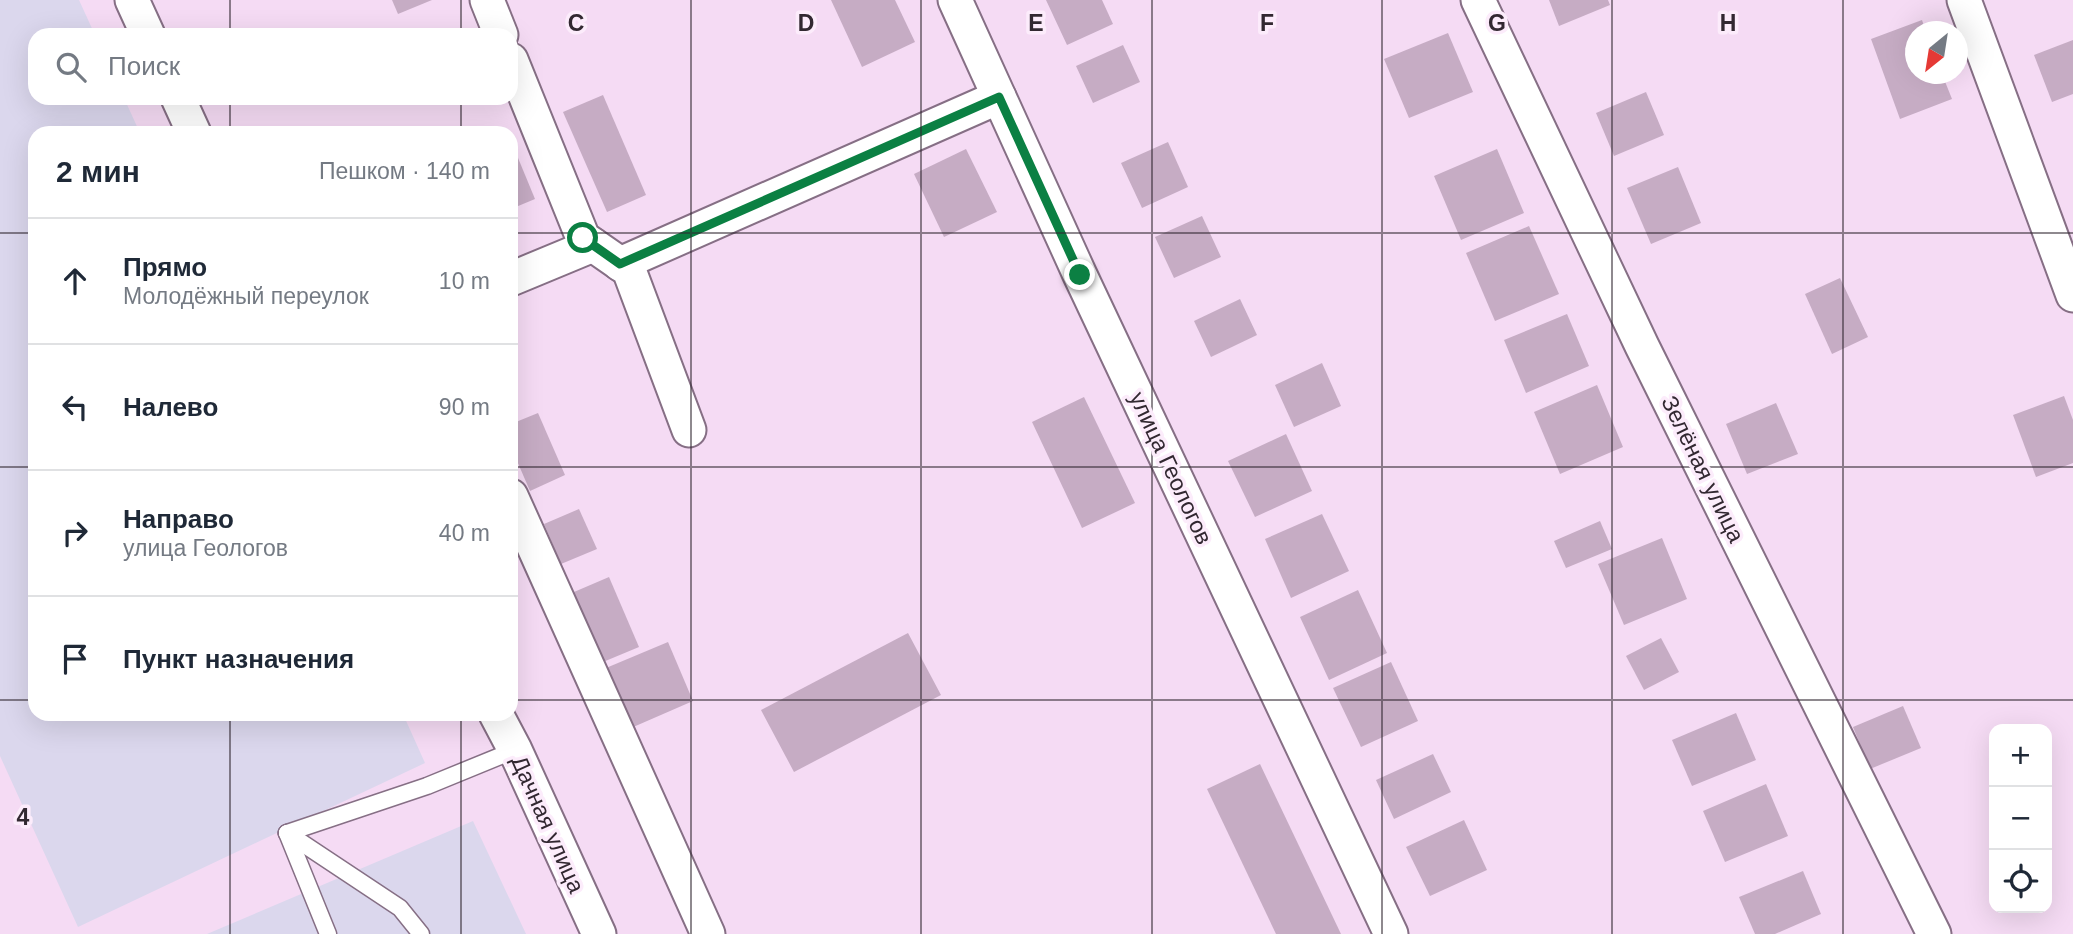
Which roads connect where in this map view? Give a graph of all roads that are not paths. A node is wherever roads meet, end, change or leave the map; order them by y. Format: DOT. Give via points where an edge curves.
graph roads {
  1 [pos="132,0"];
  2 [pos="487,0"];
  3 [pos="955,0"];
  4 [pos="1478,0"];
  5 [pos="1964,0"];
  6 [pos="145,28"];
  7 [pos="498,28"];
  8 [pos="518,77"];
  9 [pos="999,97"];
  10 [pos="181,105"];
  11 [pos="191,126"];
  12 [pos="593,245"];
  13 [pos="620,264"];
  14 [pos="518,276"];
  15 [pos="2073,295"];
  16 [pos="690,430"];
  17 [pos="518,512"];
  18 [pos="500,721"];
  19 [pos="515,750"];
  20 [pos="286,833"];
  21 [pos="328,934"];
  22 [pos="421,934"];
  23 [pos="599,934"];
  24 [pos="708,934"];
  25 [pos="1391,934"];
  26 [pos="1934,934"];
  1 -- 6 [label="street"];
  2 -- 7 [label="street"];
  3 -- 9 [label="street, улица Геологов"];
  4 -- 26 [label="street, Зелёная улица" via="1642,346"];
  5 -- 15 [label="street"];
  8 -- 12 [label="street" via="583,238"];
  9 -- 13 [label="street"];
  9 -- 25 [label="street, улица Геологов"];
  10 -- 11 [label="street"];
  12 -- 13 [label="street"];
  12 -- 14 [label="street"];
  13 -- 16 [label="street" via="629,270"];
  17 -- 24 [label="street"];
  18 -- 19 [label="street, Дачная улица"];
  19 -- 20 [label="lane" via="427,786"];
  19 -- 23 [label="street, Дачная улица"];
  20 -- 21 [label="lane"];
  20 -- 22 [label="lane" via="400,908"];
}
